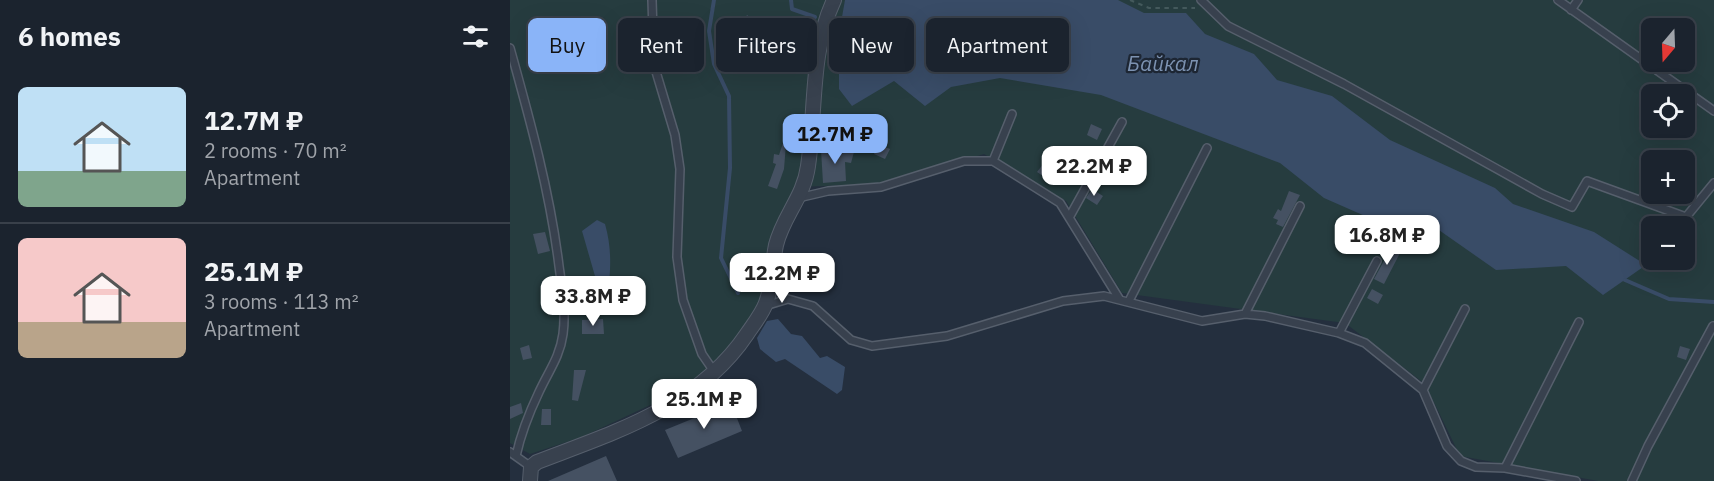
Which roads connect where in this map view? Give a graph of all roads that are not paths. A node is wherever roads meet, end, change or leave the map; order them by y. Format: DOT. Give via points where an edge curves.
graph roads {
  1 [pos="652,0"];
  2 [pos="834,0"];
  3 [pos="1201,0"];
  4 [pos="1558,0"];
  5 [pos="1578,0"];
  6 [pos="1571,10"];
  7 [pos="510,48"];
  8 [pos="1714,111"];
  9 [pos="1012,114"];
  10 [pos="1122,122"];
  11 [pos="1207,148"];
  12 [pos="993,161"];
  13 [pos="1714,183"];
  14 [pos="798,198"];
  15 [pos="1300,206"];
  16 [pos="1070,216"];
  17 [pos="1377,261"];
  18 [pos="1120,300"];
  19 [pos="1129,301"];
  20 [pos="765,306"];
  21 [pos="1465,309"];
  22 [pos="1245,314"];
  23 [pos="1579,322"];
  24 [pos="1713,326"];
  25 [pos="1339,333"];
  26 [pos="715,373"];
  27 [pos="1423,390"];
  28 [pos="513,454"];
  29 [pos="1505,468"];
  30 [pos="529,475"];
  31 [pos="1576,481"];
  32 [pos="1632,481"];
  1 -- 26 [label="lane" via="654,65 675,135 680,169 677,256 683,300 702,354"];
  2 -- 14 [label="street" via="821,45 812,100 808,171"];
  3 -- 13 [label="lane" via="1228,26 1572,207 1587,181 1686,217"];
  4 -- 6 [label="lane"];
  5 -- 6 [label="lane"];
  6 -- 8 [label="lane"];
  7 -- 28 [label="lane" via="555,236 564,305 563,334 555,364 540,389"];
  9 -- 12 [label="lane"];
  10 -- 16 [label="lane"];
  11 -- 19 [label="lane"];
  12 -- 14 [label="lane" via="964,161 881,187 828,190"];
  12 -- 16 [label="lane" via="1060,203"];
  14 -- 20 [label="street" via="776,244"];
  15 -- 22 [label="lane"];
  16 -- 18 [label="lane"];
  17 -- 25 [label="lane"];
  18 -- 19 [label="lane"];
  18 -- 20 [label="lane" via="1104,296 1063,301 947,336 872,346 850,340 813,306 788,298"];
  19 -- 22 [label="lane" via="1202,321"];
  20 -- 26 [label="street" via="734,353"];
  21 -- 27 [label="lane"];
  22 -- 25 [label="lane"];
  23 -- 29 [label="lane"];
  24 -- 32 [label="lane"];
  25 -- 27 [label="lane" via="1365,343"];
  26 -- 30 [label="street" via="682,399"];
  27 -- 29 [label="lane" via="1447,446 1461,461 1476,467"];
  28 -- 30 [label="lane"];
  29 -- 31 [label="lane"];
}
